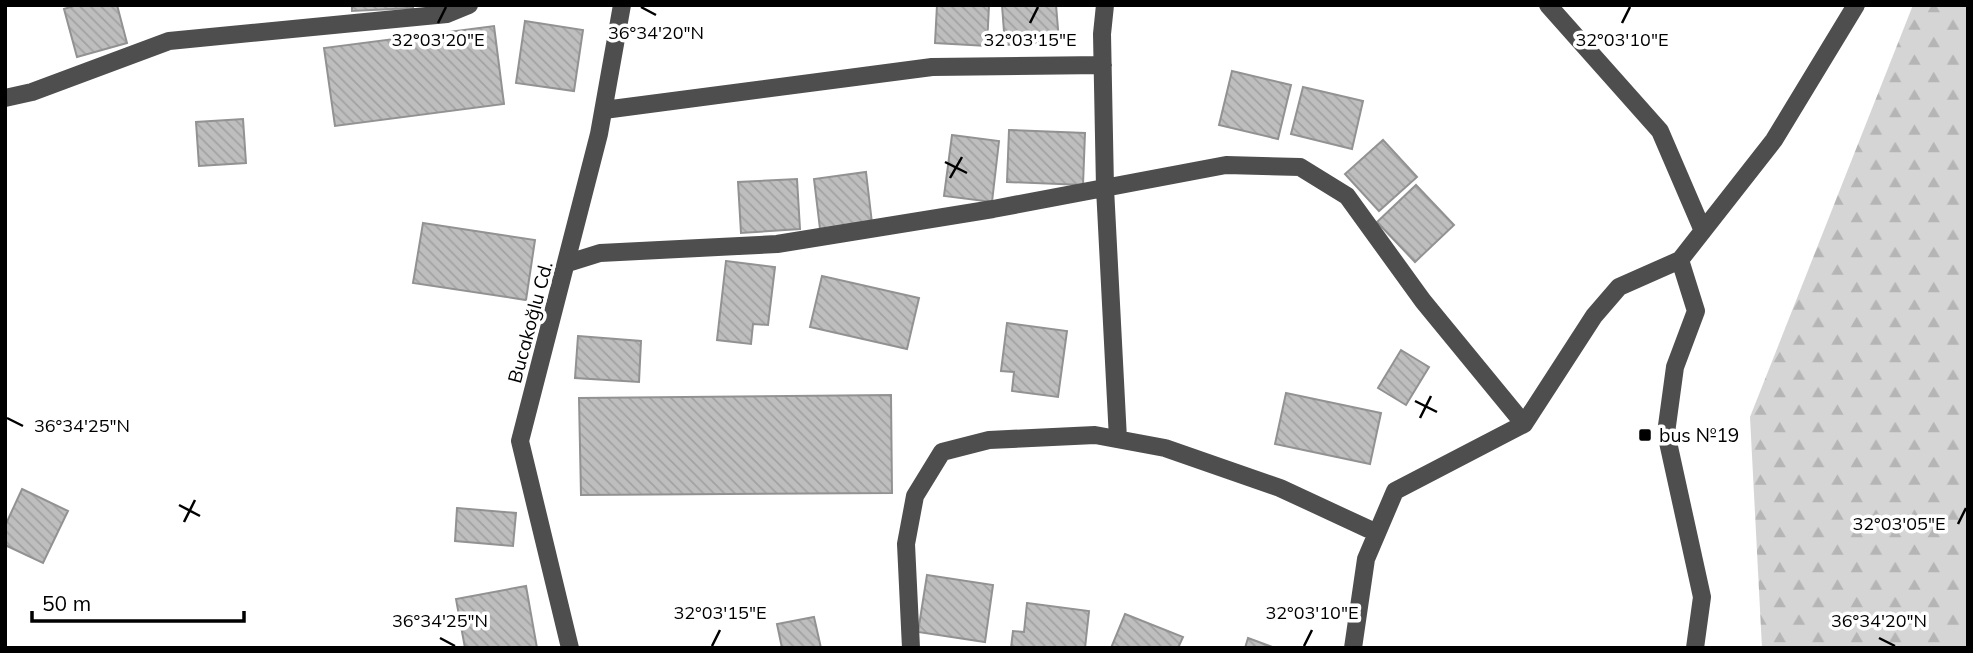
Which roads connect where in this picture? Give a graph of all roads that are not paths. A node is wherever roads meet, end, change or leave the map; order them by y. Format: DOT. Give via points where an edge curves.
graph roads {
  1 [pos="469,5"];
  2 [pos="622,5"];
  3 [pos="1105,5"];
  4 [pos="1548,5"];
  5 [pos="1856,5"];
  6 [pos="1103,65"];
  7 [pos="5,98"];
  8 [pos="604,110"];
  9 [pos="1105,188"];
  10 [pos="1703,231"];
  11 [pos="1680,260"];
  12 [pos="568,263"];
  13 [pos="1524,425"];
  14 [pos="1118,439"];
  15 [pos="1377,533"];
  16 [pos="570,648"];
  17 [pos="911,648"];
  18 [pos="1353,648"];
  19 [pos="1695,648"];
  1 -- 7 [label="street" via="447,14 169,41"];
  2 -- 8 [label="street, Bucakoğlu Cd."];
  3 -- 6 [label="street"];
  4 -- 10 [label="street" via="1660,131"];
  5 -- 10 [label="street" via="1774,140"];
  6 -- 8 [label="street" via="932,68"];
  6 -- 9 [label="street"];
  8 -- 12 [label="street, Bucakoğlu Cd."];
  9 -- 12 [label="street" via="777,244 600,253"];
  9 -- 13 [label="street" via="1226,165 1300,167 1347,196 1423,301"];
  9 -- 14 [label="street"];
  10 -- 11 [label="street"];
  11 -- 13 [label="street" via="1619,287 1594,316"];
  11 -- 19 [label="street" via="1696,311 1675,368 1667,433 1702,597"];
  12 -- 16 [label="street, Bucakoğlu Cd." via="520,441"];
  13 -- 15 [label="street" via="1395,491"];
  14 -- 15 [label="street" via="1165,448 1280,488"];
  14 -- 17 [label="street" via="1095,435 989,440 942,452 915,496 906,544"];
  15 -- 18 [label="street" via="1366,559"];
}
